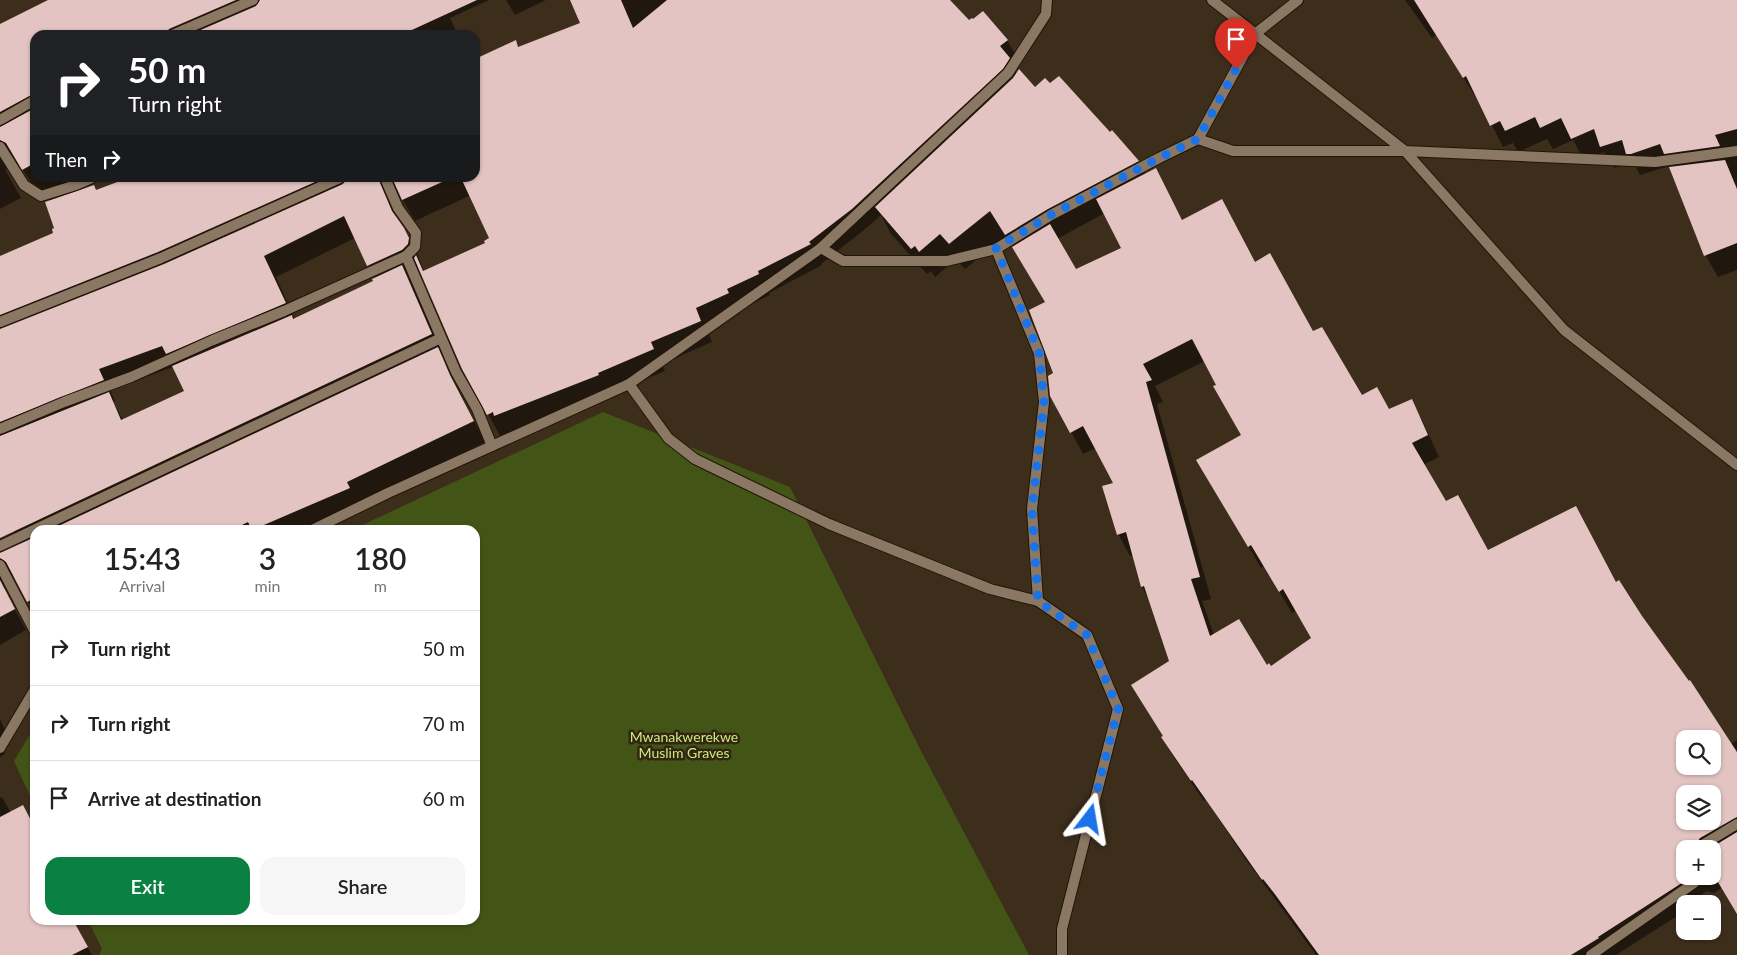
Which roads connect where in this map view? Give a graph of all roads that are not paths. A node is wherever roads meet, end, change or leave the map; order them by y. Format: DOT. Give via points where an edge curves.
graph roads {
  1 [pos="252,0"];
  2 [pos="1047,0"];
  3 [pos="1212,0"];
  4 [pos="1298,0"];
  5 [pos="183,30"];
  6 [pos="1255,34"];
  7 [pos="30,103"];
  8 [pos="0,120"];
  9 [pos="1198,139"];
  10 [pos="0,147"];
  11 [pos="1405,150"];
  12 [pos="1737,151"];
  13 [pos="83,182"];
  14 [pos="331,182"];
  15 [pos="386,182"];
  16 [pos="821,248"];
  17 [pos="996,248"];
  18 [pos="406,256"];
  19 [pos="0,322"];
  20 [pos="441,338"];
  21 [pos="629,384"];
  22 [pos="0,429"];
  23 [pos="492,446"];
  24 [pos="1737,465"];
  25 [pos="45,525"];
  26 [pos="322,525"];
  27 [pos="30,532"];
  28 [pos="0,546"];
  29 [pos="0,565"];
  30 [pos="1038,601"];
  31 [pos="30,622"];
  32 [pos="30,698"];
  33 [pos="0,748"];
  34 [pos="1737,824"];
  35 [pos="1711,840"];
  36 [pos="1691,885"];
  37 [pos="1062,955"];
  38 [pos="1590,955"];
  1 -- 5 [label="street"];
  2 -- 16 [label="street" via="1046,14 1008,73"];
  3 -- 6 [label="street"];
  4 -- 6 [label="street"];
  6 -- 9 [label="street"];
  6 -- 11 [label="street"];
  7 -- 8 [label="street"];
  9 -- 11 [label="street" via="1233,151"];
  9 -- 17 [label="street" via="1051,215"];
  10 -- 13 [label="street" via="24,186 42,196"];
  11 -- 12 [label="street" via="1655,162"];
  11 -- 24 [label="street" via="1564,330"];
  14 -- 19 [label="street" via="161,258"];
  15 -- 18 [label="street" via="398,208 416,233 415,247"];
  16 -- 17 [label="street" via="843,261 947,261"];
  16 -- 21 [label="street"];
  17 -- 30 [label="street" via="1039,353 1044,402 1032,510"];
  18 -- 20 [label="street"];
  18 -- 22 [label="street" via="131,377"];
  20 -- 23 [label="street"];
  20 -- 25 [label="street"];
  21 -- 23 [label="street"];
  21 -- 30 [label="street" via="668,438 695,459 838,527 990,589"];
  23 -- 26 [label="street"];
  27 -- 28 [label="street"];
  29 -- 31 [label="street"];
  30 -- 37 [label="street" via="1087,635 1118,709 1062,929"];
  32 -- 33 [label="street"];
  34 -- 35 [label="street"];
  36 -- 38 [label="street"];
}
